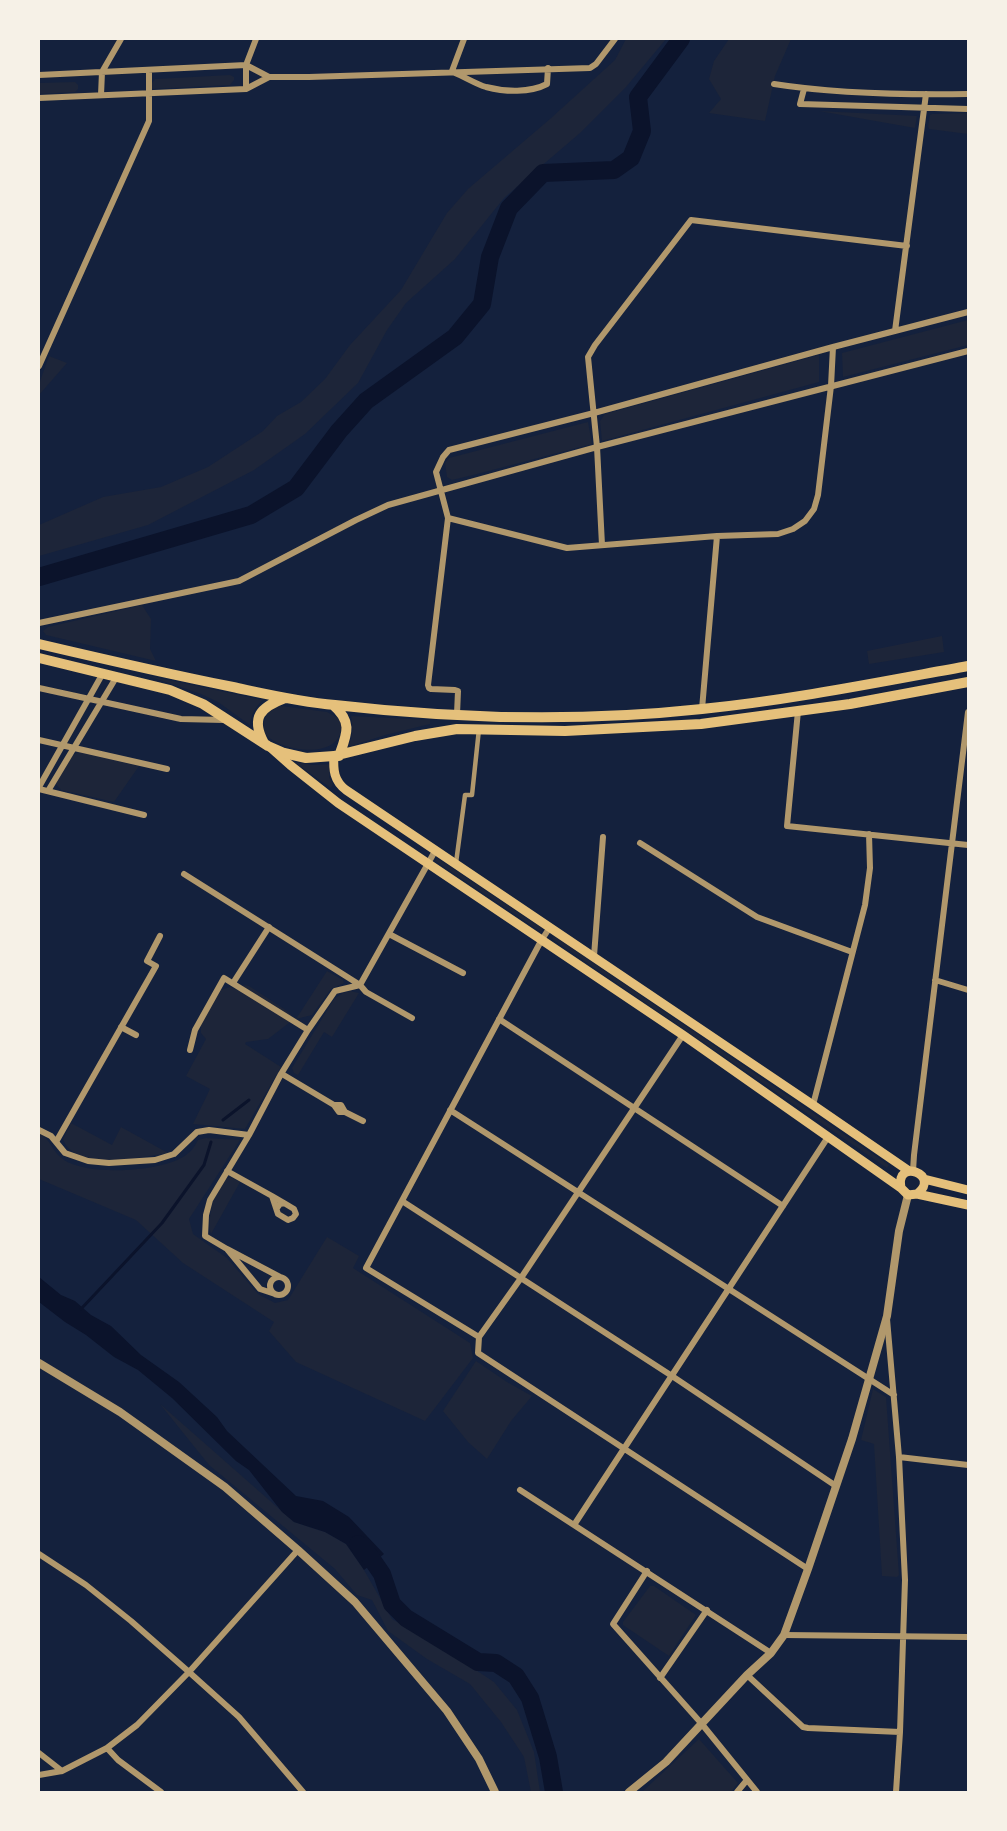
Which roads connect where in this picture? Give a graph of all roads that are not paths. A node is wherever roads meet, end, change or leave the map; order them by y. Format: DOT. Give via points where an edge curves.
graph roads {
  1 [pos="121,39"];
  2 [pos="256,39"];
  3 [pos="464,39"];
  4 [pos="615,39"];
  5 [pos="246,65"];
  6 [pos="548,68"];
  7 [pos="149,70"];
  8 [pos="452,71"];
  9 [pos="102,72"];
  10 [pos="39,75"];
  11 [pos="269,77"];
  12 [pos="774,84"];
  13 [pos="246,89"];
  14 [pos="804,89"];
  15 [pos="150,94"];
  16 [pos="926,94"];
  17 [pos="968,94"];
  18 [pos="102,95"];
  19 [pos="39,98"];
  20 [pos="924,109"];
  21 [pos="968,109"];
  22 [pos="906,246"];
  23 [pos="968,312"];
  24 [pos="895,332"];
  25 [pos="833,347"];
  26 [pos="968,351"];
  27 [pos="39,366"];
  28 [pos="831,386"];
  29 [pos="594,414"];
  30 [pos="597,447"];
  31 [pos="440,490"];
  32 [pos="448,518"];
  33 [pos="717,536"];
  34 [pos="602,545"];
  35 [pos="39,623"];
  36 [pos="39,645"];
  37 [pos="39,658"];
  38 [pos="968,666"];
  39 [pos="103,673"];
  40 [pos="117,676"];
  41 [pos="968,682"];
  42 [pos="39,688"];
  43 [pos="286,698"];
  44 [pos="88,699"];
  45 [pos="102,702"];
  46 [pos="333,705"];
  47 [pos="702,709"];
  48 [pos="798,711"];
  49 [pos="968,712"];
  50 [pos="457,714"];
  51 [pos="227,720"];
  52 [pos="479,729"];
  53 [pos="39,740"];
  54 [pos="266,744"];
  55 [pos="62,745"];
  56 [pos="74,748"];
  57 [pos="336,756"];
  58 [pos="167,769"];
  59 [pos="39,788"];
  60 [pos="346,790"];
  61 [pos="48,791"];
  62 [pos="338,802"];
  63 [pos="144,815"];
  64 [pos="869,834"];
  65 [pos="603,837"];
  66 [pos="640,843"];
  67 [pos="953,843"];
  68 [pos="968,845"];
  69 [pos="435,851"];
  70 [pos="428,862"];
  71 [pos="456,864"];
  72 [pos="184,874"];
  73 [pos="269,927"];
  74 [pos="550,927"];
  75 [pos="389,934"];
  76 [pos="160,936"];
  77 [pos="542,940"];
  78 [pos="852,952"];
  79 [pos="594,956"];
  80 [pos="463,973"];
  81 [pos="935,980"];
  82 [pos="233,983"];
  83 [pos="360,985"];
  84 [pos="968,990"];
  85 [pos="412,1018"];
  86 [pos="499,1019"];
  87 [pos="121,1027"];
  88 [pos="308,1030"];
  89 [pos="136,1035"];
  90 [pos="683,1035"];
  91 [pos="190,1050"];
  92 [pos="282,1074"];
  93 [pos="813,1105"];
  94 [pos="635,1109"];
  95 [pos="450,1110"];
  96 [pos="363,1122"];
  97 [pos="39,1130"];
  98 [pos="249,1135"];
  99 [pos="828,1137"];
  100 [pos="56,1142"];
  101 [pos="227,1171"];
  102 [pos="911,1171"];
  103 [pos="924,1179"];
  104 [pos="968,1190"];
  105 [pos="578,1192"];
  106 [pos="909,1193"];
  107 [pos="272,1196"];
  108 [pos="402,1201"];
  109 [pos="284,1203"];
  110 [pos="968,1205"];
  111 [pos="783,1206"];
  112 [pos="277,1208"];
  113 [pos="227,1249"];
  114 [pos="280,1277"];
  115 [pos="521,1278"];
  116 [pos="728,1290"];
  117 [pos="275,1294"];
  118 [pos="886,1316"];
  119 [pos="479,1337"];
  120 [pos="39,1363"];
  121 [pos="672,1376"];
  122 [pos="868,1380"];
  123 [pos="894,1395"];
  124 [pos="624,1450"];
  125 [pos="899,1457"];
  126 [pos="968,1465"];
  127 [pos="836,1486"];
  128 [pos="520,1490"];
  129 [pos="574,1525"];
  130 [pos="298,1550"];
  131 [pos="39,1554"];
  132 [pos="808,1569"];
  133 [pos="647,1571"];
  134 [pos="707,1610"];
  135 [pos="784,1635"];
  136 [pos="903,1636"];
  137 [pos="968,1637"];
  138 [pos="771,1653"];
  139 [pos="189,1672"];
  140 [pos="747,1675"];
  141 [pos="660,1678"];
  142 [pos="701,1723"];
  143 [pos="900,1731"];
  144 [pos="107,1748"];
  145 [pos="39,1753"];
  146 [pos="62,1771"];
  147 [pos="39,1775"];
  148 [pos="747,1780"];
  149 [pos="161,1792"];
  150 [pos="303,1792"];
  151 [pos="495,1792"];
  152 [pos="628,1792"];
  153 [pos="737,1792"];
  154 [pos="757,1792"];
  155 [pos="896,1792"];
  1 -- 9 [label="street"];
  2 -- 5 [label="street"];
  3 -- 8 [label="street"];
  4 -- 6 [label="street" via="590,68"];
  5 -- 7 [label="street"];
  5 -- 11 [label="street"];
  5 -- 13 [label="street"];
  6 -- 8 [label="street"];
  6 -- 8 [label="street" via="548,84 536,90 485,87"];
  7 -- 9 [label="street"];
  7 -- 15 [label="street"];
  8 -- 11 [label="street"];
  9 -- 10 [label="street"];
  9 -- 18 [label="street"];
  11 -- 13 [label="street"];
  12 -- 14 [label="street"];
  13 -- 15 [label="street"];
  14 -- 16 [label="street"];
  14 -- 20 [label="street" via="800,104"];
  15 -- 18 [label="street"];
  15 -- 27 [label="street" via="149,121"];
  16 -- 17 [label="street"];
  16 -- 20 [label="street"];
  18 -- 19 [label="street"];
  20 -- 21 [label="street"];
  20 -- 22 [label="street"];
  22 -- 24 [label="street"];
  22 -- 29 [label="street" via="691,220 588,357"];
  23 -- 24 [label="street"];
  24 -- 25 [label="street"];
  25 -- 28 [label="street"];
  25 -- 29 [label="street"];
  26 -- 28 [label="street"];
  28 -- 30 [label="street"];
  28 -- 33 [label="street" via="818,495 805,521 778,534"];
  29 -- 30 [label="street"];
  29 -- 31 [label="street" via="449,450 436,472"];
  30 -- 31 [label="street"];
  30 -- 34 [label="street"];
  31 -- 32 [label="street"];
  31 -- 35 [label="street" via="388,505 239,581"];
  32 -- 34 [label="street" via="567,548"];
  32 -- 50 [label="street" via="428,685 431,689 458,691"];
  33 -- 34 [label="street"];
  33 -- 47 [label="street"];
  36 -- 43 [label="highway"];
  37 -- 39 [label="highway"];
  38 -- 47 [label="highway"];
  39 -- 40 [label="highway"];
  39 -- 44 [label="street"];
  40 -- 45 [label="street"];
  40 -- 51 [label="highway" via="170,690"];
  41 -- 48 [label="highway"];
  42 -- 44 [label="street"];
  43 -- 46 [label="highway"];
  43 -- 54 [label="highway" via="271,703 259,717 258,726"];
  44 -- 45 [label="street"];
  44 -- 55 [label="street"];
  45 -- 51 [label="street" via="181,718"];
  45 -- 56 [label="street"];
  46 -- 50 [label="highway"];
  46 -- 57 [label="highway" via="345,718 347,729"];
  47 -- 50 [label="highway" via="582,717"];
  48 -- 52 [label="highway" via="628,729"];
  48 -- 64 [label="street" via="787,826"];
  49 -- 67 [label="street"];
  51 -- 54 [label="highway"];
  52 -- 57 [label="highway" via="437,732"];
  52 -- 71 [label="street" via="472,795 465,795"];
  53 -- 55 [label="street"];
  54 -- 57 [label="highway" via="294,756"];
  54 -- 62 [label="main road"];
  55 -- 56 [label="street"];
  55 -- 59 [label="street"];
  56 -- 58 [label="street"];
  56 -- 61 [label="street"];
  57 -- 60 [label="main road" via="335,777"];
  59 -- 61 [label="street"];
  60 -- 62 [label="main road"];
  60 -- 69 [label="main road"];
  61 -- 63 [label="street"];
  62 -- 70 [label="main road"];
  64 -- 67 [label="street"];
  64 -- 78 [label="street" via="865,905"];
  65 -- 79 [label="street"];
  66 -- 78 [label="street" via="758,916"];
  67 -- 68 [label="street"];
  67 -- 81 [label="street"];
  69 -- 70 [label="street"];
  69 -- 71 [label="main road"];
  70 -- 75 [label="street"];
  70 -- 77 [label="main road"];
  71 -- 74 [label="main road"];
  72 -- 73 [label="street"];
  73 -- 82 [label="street"];
  73 -- 83 [label="street"];
  74 -- 77 [label="street"];
  74 -- 79 [label="main road"];
  75 -- 80 [label="street"];
  75 -- 83 [label="street"];
  76 -- 87 [label="street" via="147,961 156,966"];
  77 -- 86 [label="street"];
  77 -- 90 [label="main road"];
  78 -- 93 [label="street"];
  79 -- 93 [label="main road"];
  81 -- 84 [label="street"];
  81 -- 102 [label="street"];
  82 -- 88 [label="street"];
  82 -- 91 [label="street" via="224,978 195,1030"];
  83 -- 85 [label="street"];
  83 -- 88 [label="street" via="335,991"];
  86 -- 94 [label="street"];
  86 -- 95 [label="street"];
  87 -- 89 [label="street"];
  87 -- 100 [label="street"];
  88 -- 92 [label="street"];
  90 -- 94 [label="street"];
  90 -- 99 [label="main road"];
  92 -- 96 [label="street" via="334,1105 339,1112"];
  92 -- 98 [label="street"];
  93 -- 102 [label="main road"];
  94 -- 105 [label="street"];
  94 -- 111 [label="street"];
  95 -- 105 [label="street"];
  95 -- 108 [label="street"];
  97 -- 100 [label="street"];
  98 -- 100 [label="street" via="197,1132 174,1154 135,1163 88,1161 65,1153"];
  98 -- 101 [label="street"];
  99 -- 106 [label="main road"];
  99 -- 111 [label="street"];
  101 -- 107 [label="street"];
  101 -- 113 [label="street" via="210,1200 205,1236"];
  102 -- 103 [label="main road"];
  102 -- 106 [label="main road" via="901,1177"];
  103 -- 104 [label="main road"];
  103 -- 106 [label="main road" via="924,1188"];
  105 -- 115 [label="street"];
  105 -- 116 [label="street"];
  106 -- 110 [label="main road"];
  106 -- 118 [label="street"];
  107 -- 109 [label="street"];
  107 -- 112 [label="street"];
  108 -- 115 [label="street"];
  108 -- 119 [label="street" via="366,1268"];
  109 -- 112 [label="street"];
  109 -- 112 [label="street" via="294,1209 293,1218 288,1220 278,1214"];
  111 -- 116 [label="street"];
  113 -- 114 [label="street"];
  113 -- 117 [label="street" via="260,1289"];
  114 -- 117 [label="street" via="270,1284"];
  114 -- 117 [label="street" via="287,1288"];
  115 -- 119 [label="street"];
  115 -- 121 [label="street"];
  116 -- 121 [label="street"];
  116 -- 122 [label="street"];
  118 -- 122 [label="street"];
  118 -- 123 [label="street"];
  119 -- 124 [label="street" via="478,1353"];
  120 -- 130 [label="street" via="179,1453"];
  121 -- 124 [label="street"];
  121 -- 127 [label="street"];
  122 -- 123 [label="street"];
  122 -- 127 [label="street"];
  123 -- 125 [label="street"];
  124 -- 129 [label="street"];
  124 -- 132 [label="street"];
  125 -- 126 [label="street"];
  125 -- 136 [label="street"];
  127 -- 132 [label="street"];
  128 -- 129 [label="street"];
  129 -- 133 [label="street"];
  130 -- 139 [label="street"];
  130 -- 151 [label="street" via="355,1602 428,1686 479,1759"];
  131 -- 139 [label="street" via="132,1621"];
  132 -- 135 [label="street"];
  133 -- 134 [label="street"];
  133 -- 141 [label="street" via="613,1624"];
  134 -- 138 [label="street"];
  134 -- 141 [label="street"];
  135 -- 136 [label="street"];
  135 -- 138 [label="street"];
  136 -- 137 [label="street"];
  136 -- 143 [label="street"];
  138 -- 140 [label="street"];
  139 -- 144 [label="street" via="137,1725"];
  139 -- 150 [label="street" via="239,1718"];
  140 -- 142 [label="street"];
  140 -- 143 [label="street" via="808,1728"];
  141 -- 142 [label="street"];
  142 -- 148 [label="street"];
  142 -- 152 [label="street" via="666,1762"];
  143 -- 155 [label="street"];
  144 -- 146 [label="street"];
  144 -- 149 [label="street"];
  145 -- 146 [label="street"];
  146 -- 147 [label="street"];
  148 -- 153 [label="street"];
  148 -- 154 [label="street"];
}
